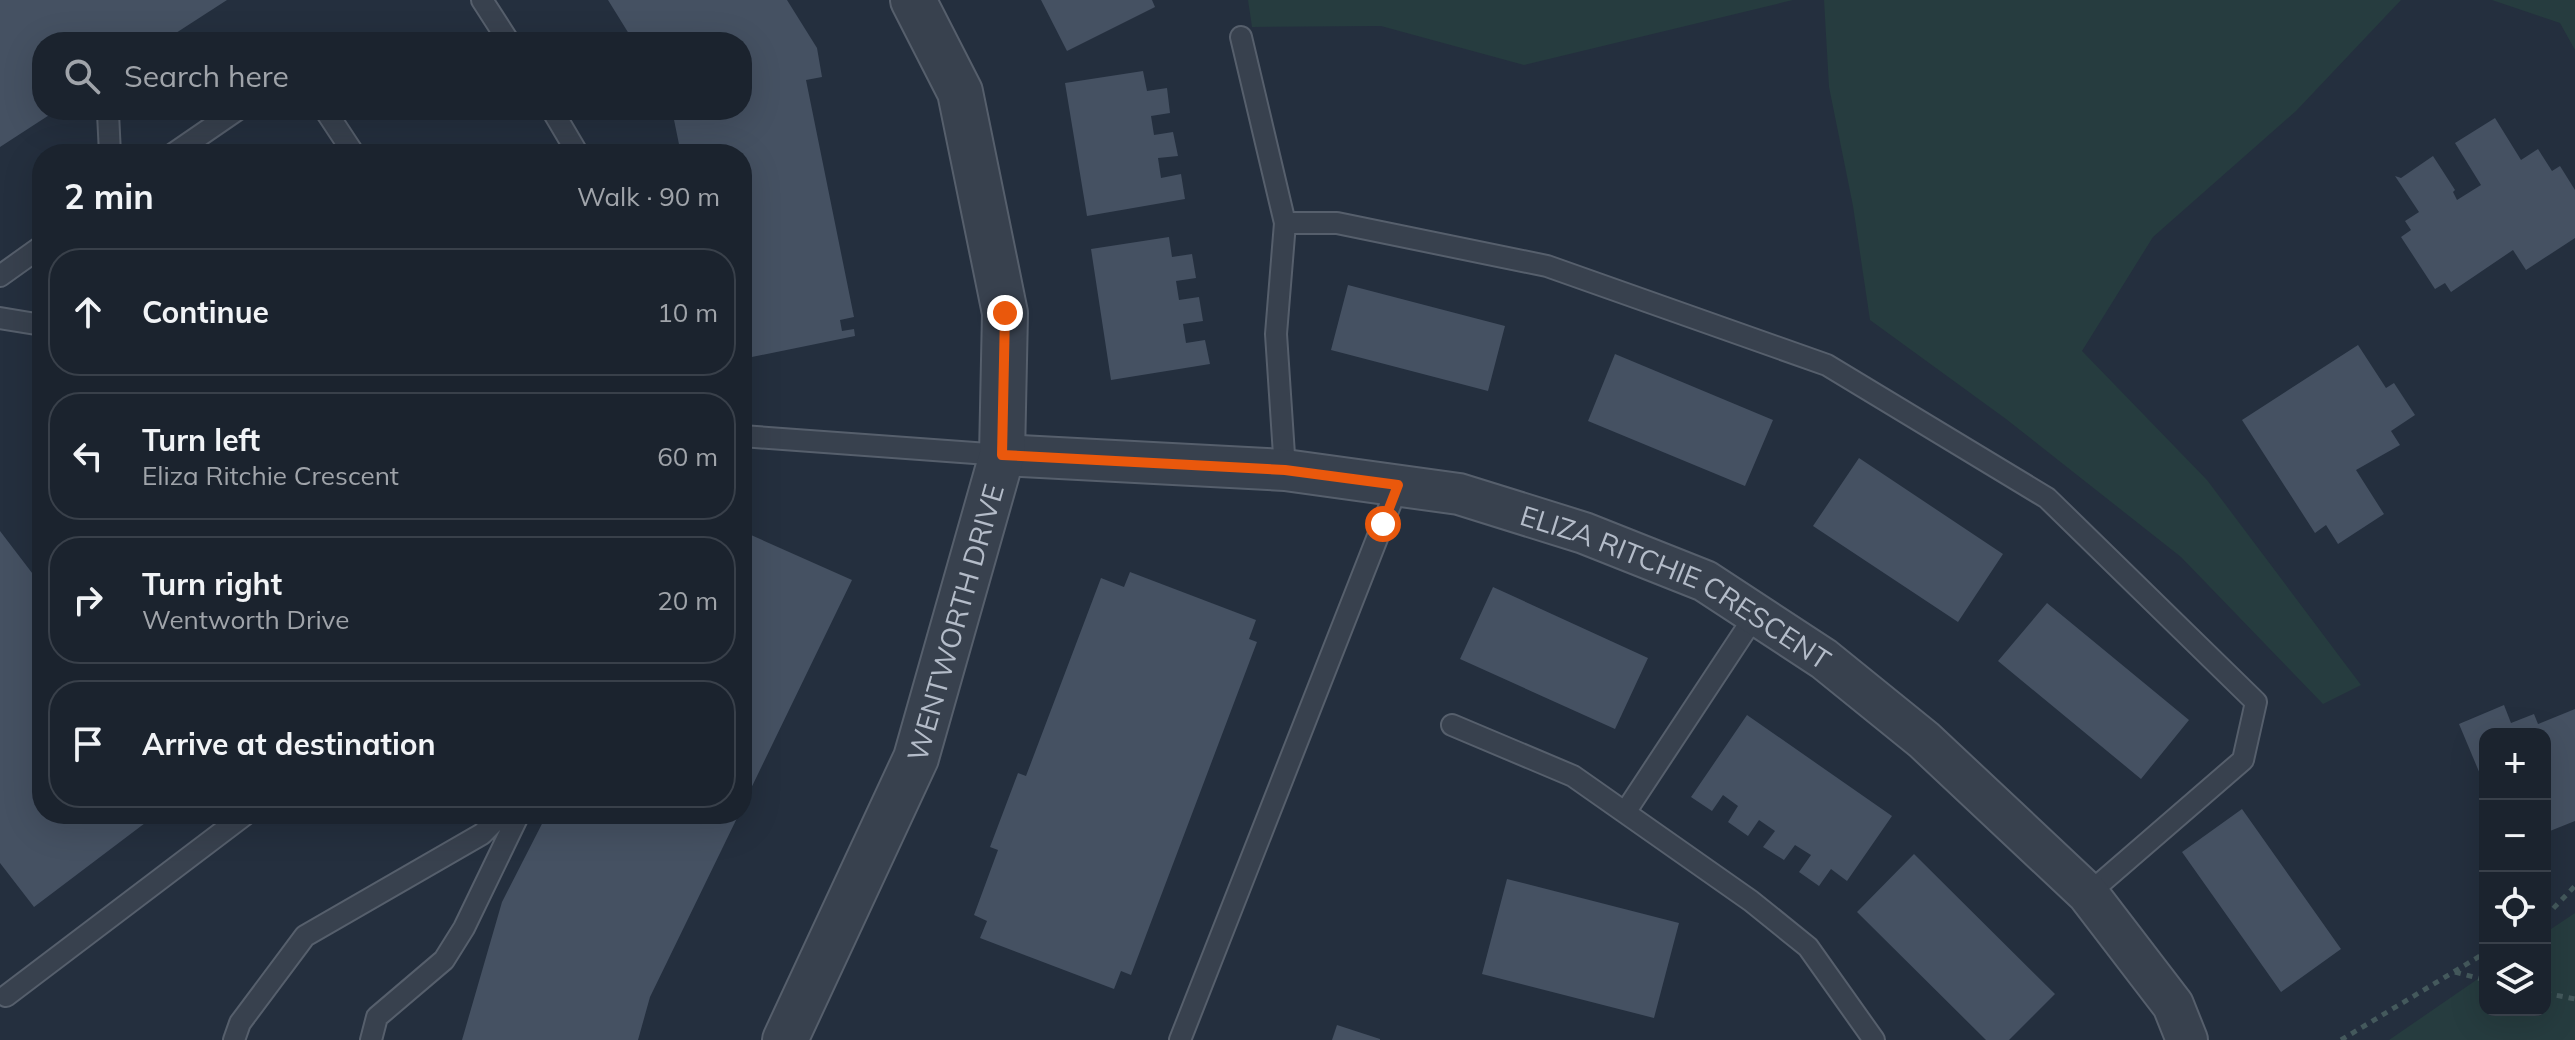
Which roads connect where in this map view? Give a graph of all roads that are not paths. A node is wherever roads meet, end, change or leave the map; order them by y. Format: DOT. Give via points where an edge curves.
graph roads {
  1 [pos="482,0"];
  2 [pos="913,0"];
  3 [pos="503,32"];
  4 [pos="1241,37"];
  5 [pos="108,120"];
  6 [pos="224,120"];
  7 [pos="332,120"];
  8 [pos="558,120"];
  9 [pos="110,144"];
  10 [pos="192,144"];
  11 [pos="347,144"];
  12 [pos="572,144"];
  13 [pos="1285,223"];
  14 [pos="32,253"];
  15 [pos="0,276"];
  16 [pos="0,318"];
  17 [pos="32,323"];
  18 [pos="752,437"];
  19 [pos="1002,455"];
  20 [pos="1285,470"];
  21 [pos="1398,485"];
  22 [pos="1756,614"];
  23 [pos="1452,725"];
  24 [pos="1626,811"];
  25 [pos="233,824"];
  26 [pos="492,824"];
  27 [pos="514,824"];
  28 [pos="2088,894"];
  29 [pos="6,996"];
  30 [pos="234,1040"];
  31 [pos="371,1040"];
  32 [pos="785,1040"];
  33 [pos="1180,1040"];
  34 [pos="1874,1040"];
  35 [pos="2187,1040"];
  1 -- 3 [label="lane"];
  2 -- 19 [label="street, WENTWORTH DRIVE" via="960,92 1005,313"];
  4 -- 13 [label="lane"];
  5 -- 9 [label="lane"];
  6 -- 10 [label="lane"];
  7 -- 11 [label="lane"];
  8 -- 12 [label="lane"];
  13 -- 20 [label="lane" via="1276,334"];
  13 -- 28 [label="lane" via="1337,223 1547,266 1827,365 2047,498 2256,702 2243,760"];
  14 -- 15 [label="lane"];
  16 -- 17 [label="lane"];
  18 -- 19 [label="lane"];
  19 -- 20 [label="street, ELIZA RITCHIE CRESCENT"];
  19 -- 32 [label="street, WENTWORTH DRIVE" via="916,758"];
  20 -- 21 [label="street, ELIZA RITCHIE CRESCENT"];
  21 -- 22 [label="street, ELIZA RITCHIE CRESCENT" via="1459,494 1584,533 1705,581"];
  21 -- 33 [label="lane"];
  22 -- 24 [label="lane"];
  22 -- 28 [label="street, ELIZA RITCHIE CRESCENT" via="1824,659 1924,740"];
  23 -- 24 [label="lane" via="1573,776"];
  24 -- 34 [label="lane" via="1808,947"];
  25 -- 29 [label="lane"];
  26 -- 30 [label="lane" via="305,936 240,1023"];
  27 -- 31 [label="lane" via="444,960 377,1017"];
  28 -- 35 [label="street, ELIZA RITCHIE CRESCENT" via="2173,1005"];
}
